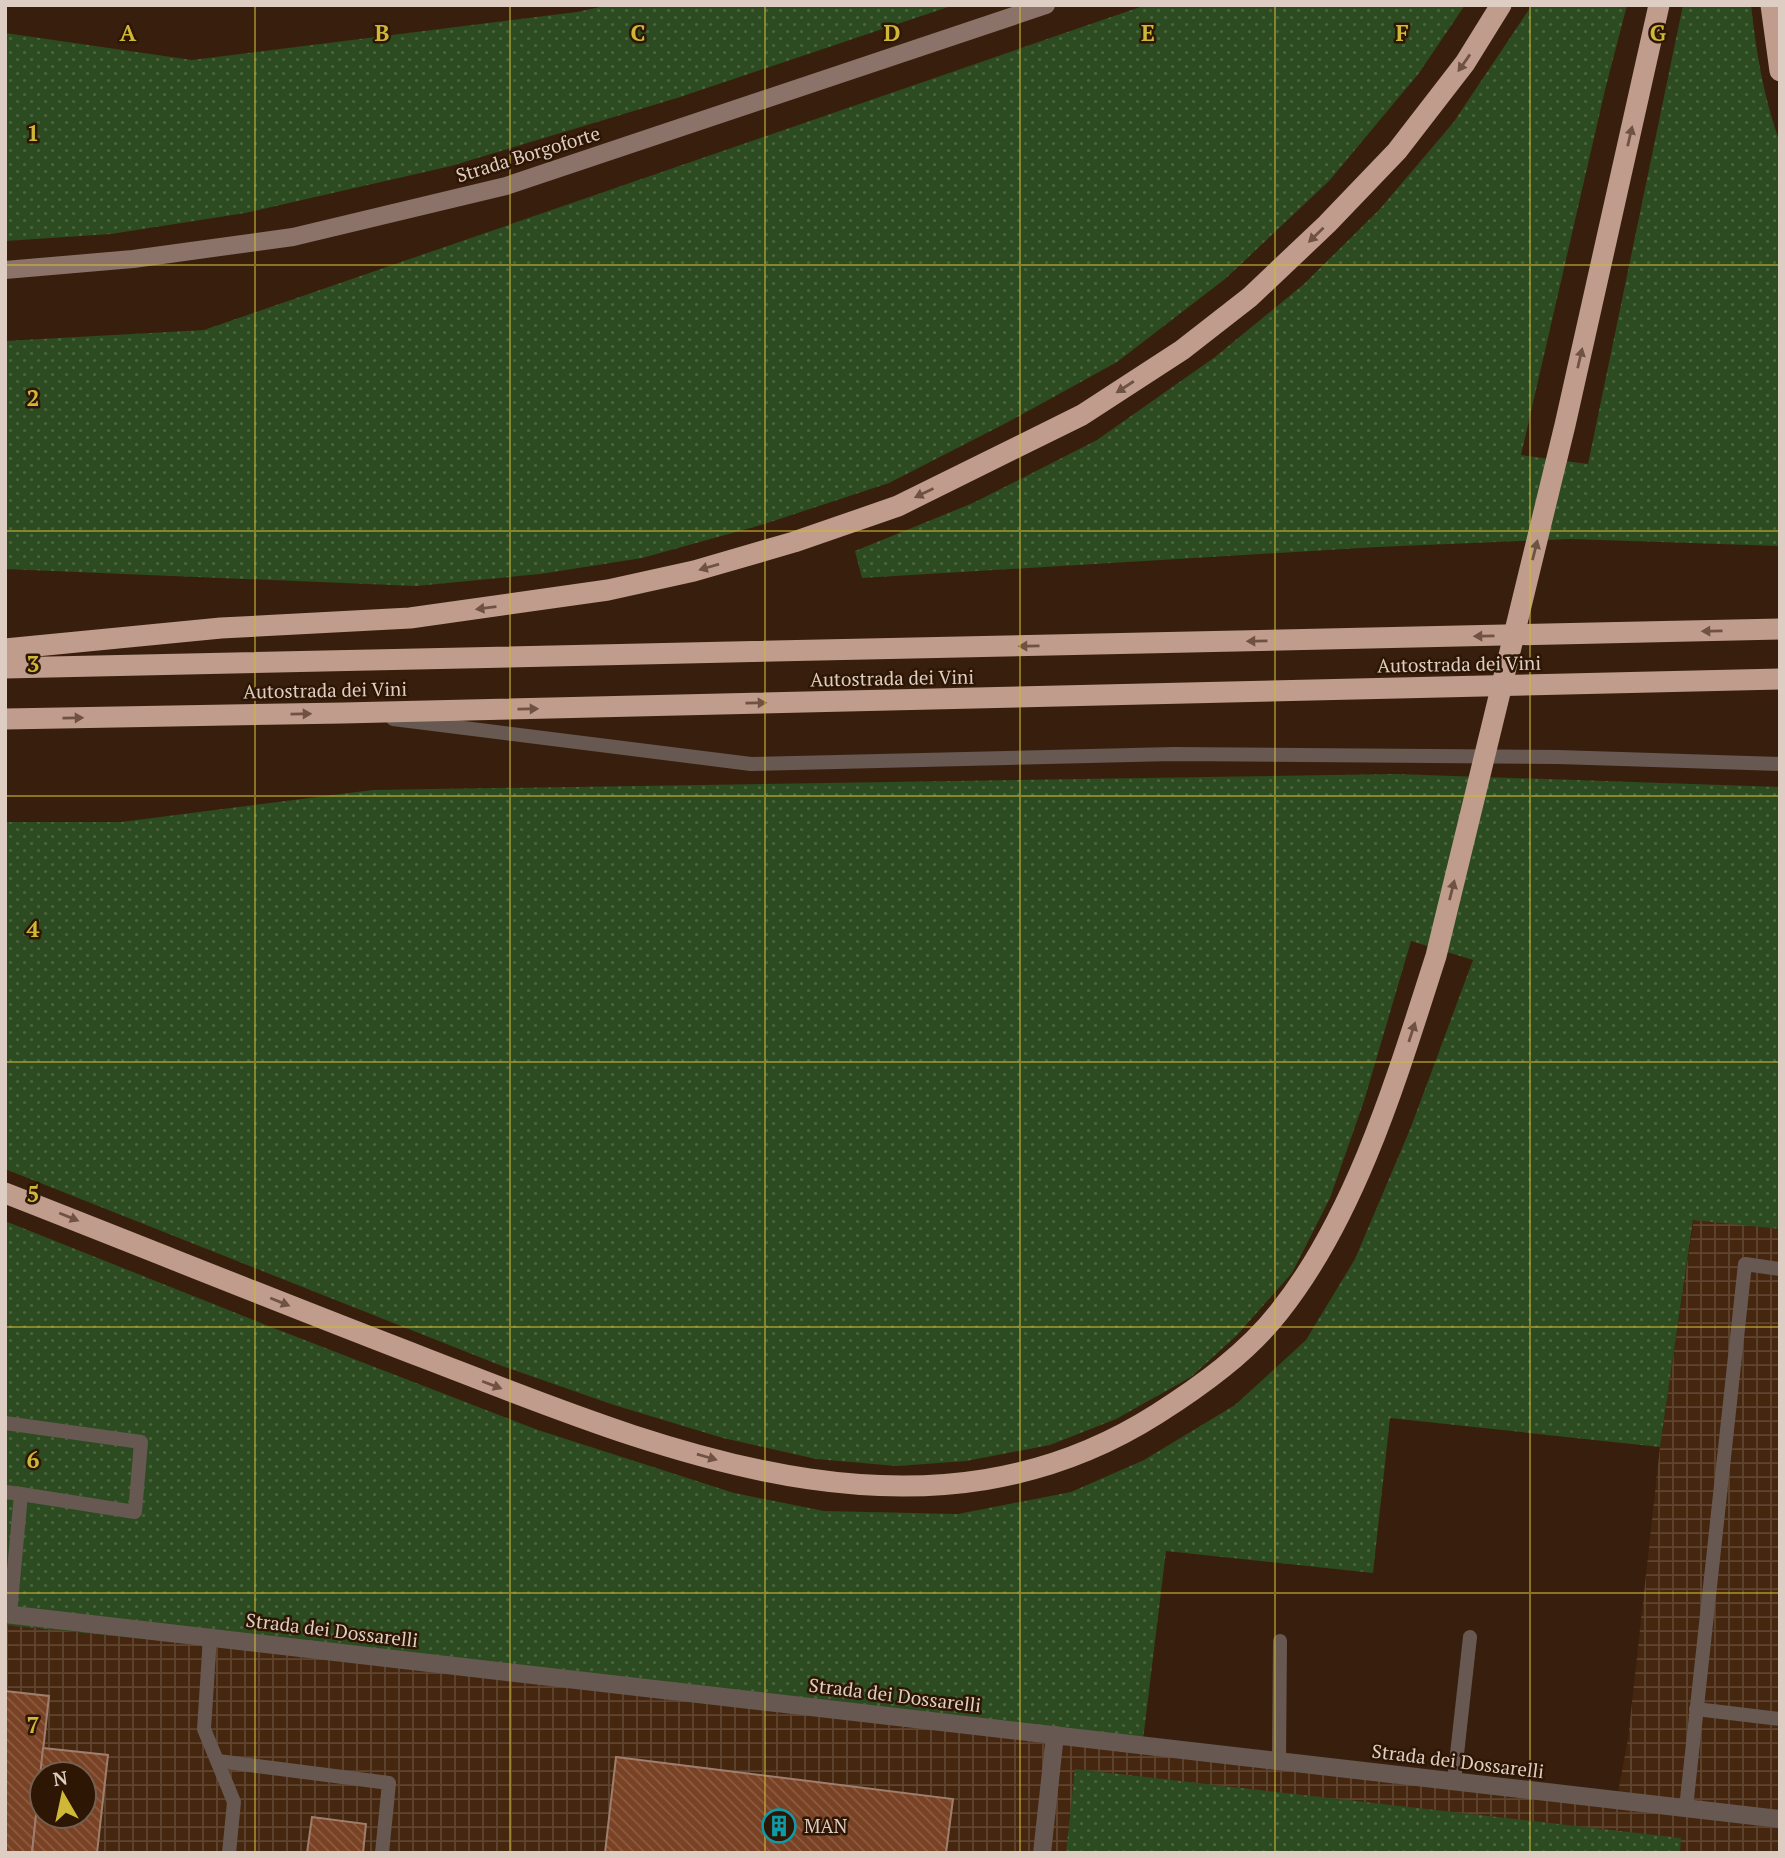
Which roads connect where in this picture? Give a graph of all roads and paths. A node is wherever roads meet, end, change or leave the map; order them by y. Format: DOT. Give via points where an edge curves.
graph roads {
  1 [pos="1046,5"];
  2 [pos="1501,5"];
  3 [pos="1659,5"];
  4 [pos="1771,5"];
  5 [pos="1780,71"];
  6 [pos="5,270"];
  7 [pos="1780,629"];
  8 [pos="5,649"];
  9 [pos="5,668"];
  10 [pos="1780,679"];
  11 [pos="343,713"];
  12 [pos="5,719"];
  13 [pos="1780,764"];
  14 [pos="5,1192"];
  15 [pos="1780,1269"];
  16 [pos="5,1423"];
  17 [pos="5,1492"];
  18 [pos="21,1494"];
  19 [pos="8,1614"];
  20 [pos="210,1637"];
  21 [pos="1470,1637"];
  22 [pos="1280,1641"];
  23 [pos="1696,1709"];
  24 [pos="1780,1719"];
  25 [pos="1055,1735"];
  26 [pos="218,1761"];
  27 [pos="1279,1761"];
  28 [pos="1454,1782"];
  29 [pos="1686,1808"];
  30 [pos="1780,1819"];
  31 [pos="229,1853"];
  32 [pos="382,1853"];
  33 [pos="1042,1853"];
  1 -- 6 [label="main road, Strada Borgoforte" via="506,186 293,237 133,259"];
  2 -- 8 [label="highway, one-way" via="1465,63 1398,151 1250,297 1182,350 1082,415 898,506 694,571 608,590 410,618 221,628"];
  14 -- 3 [label="highway, one-way" via="547,1406 651,1441 805,1480 930,1486 1000,1478 1065,1459 1133,1429 1186,1395 1235,1357 1277,1315 1310,1269 1367,1154 1411,1035 1436,956 1565,425"];
  4 -- 5 [label="highway"];
  7 -- 9 [label="highway, Autostrada dei Vini, one-way"];
  11 -- 10 [label="highway, Autostrada dei Vini, one-way"];
  12 -- 11 [label="highway, Autostrada dei Vini, one-way"];
  11 -- 13 [label="lane" via="751,764 1174,754"];
  15 -- 23 [label="lane" via="1745,1265"];
  16 -- 18 [label="lane" via="141,1441 135,1512"];
  17 -- 18 [label="lane"];
  18 -- 19 [label="lane"];
  19 -- 20 [label="street, Strada dei Dossarelli"];
  20 -- 25 [label="street, Strada dei Dossarelli"];
  20 -- 26 [label="lane" via="204,1729"];
  21 -- 28 [label="lane"];
  22 -- 27 [label="lane"];
  23 -- 24 [label="lane"];
  23 -- 29 [label="lane"];
  25 -- 27 [label="street, Strada dei Dossarelli"];
  25 -- 33 [label="street"];
  26 -- 31 [label="lane" via="234,1802"];
  26 -- 32 [label="lane" via="390,1783"];
  27 -- 28 [label="street, Strada dei Dossarelli"];
  28 -- 29 [label="street, Strada dei Dossarelli"];
  29 -- 30 [label="street, Strada dei Dossarelli"];
}
